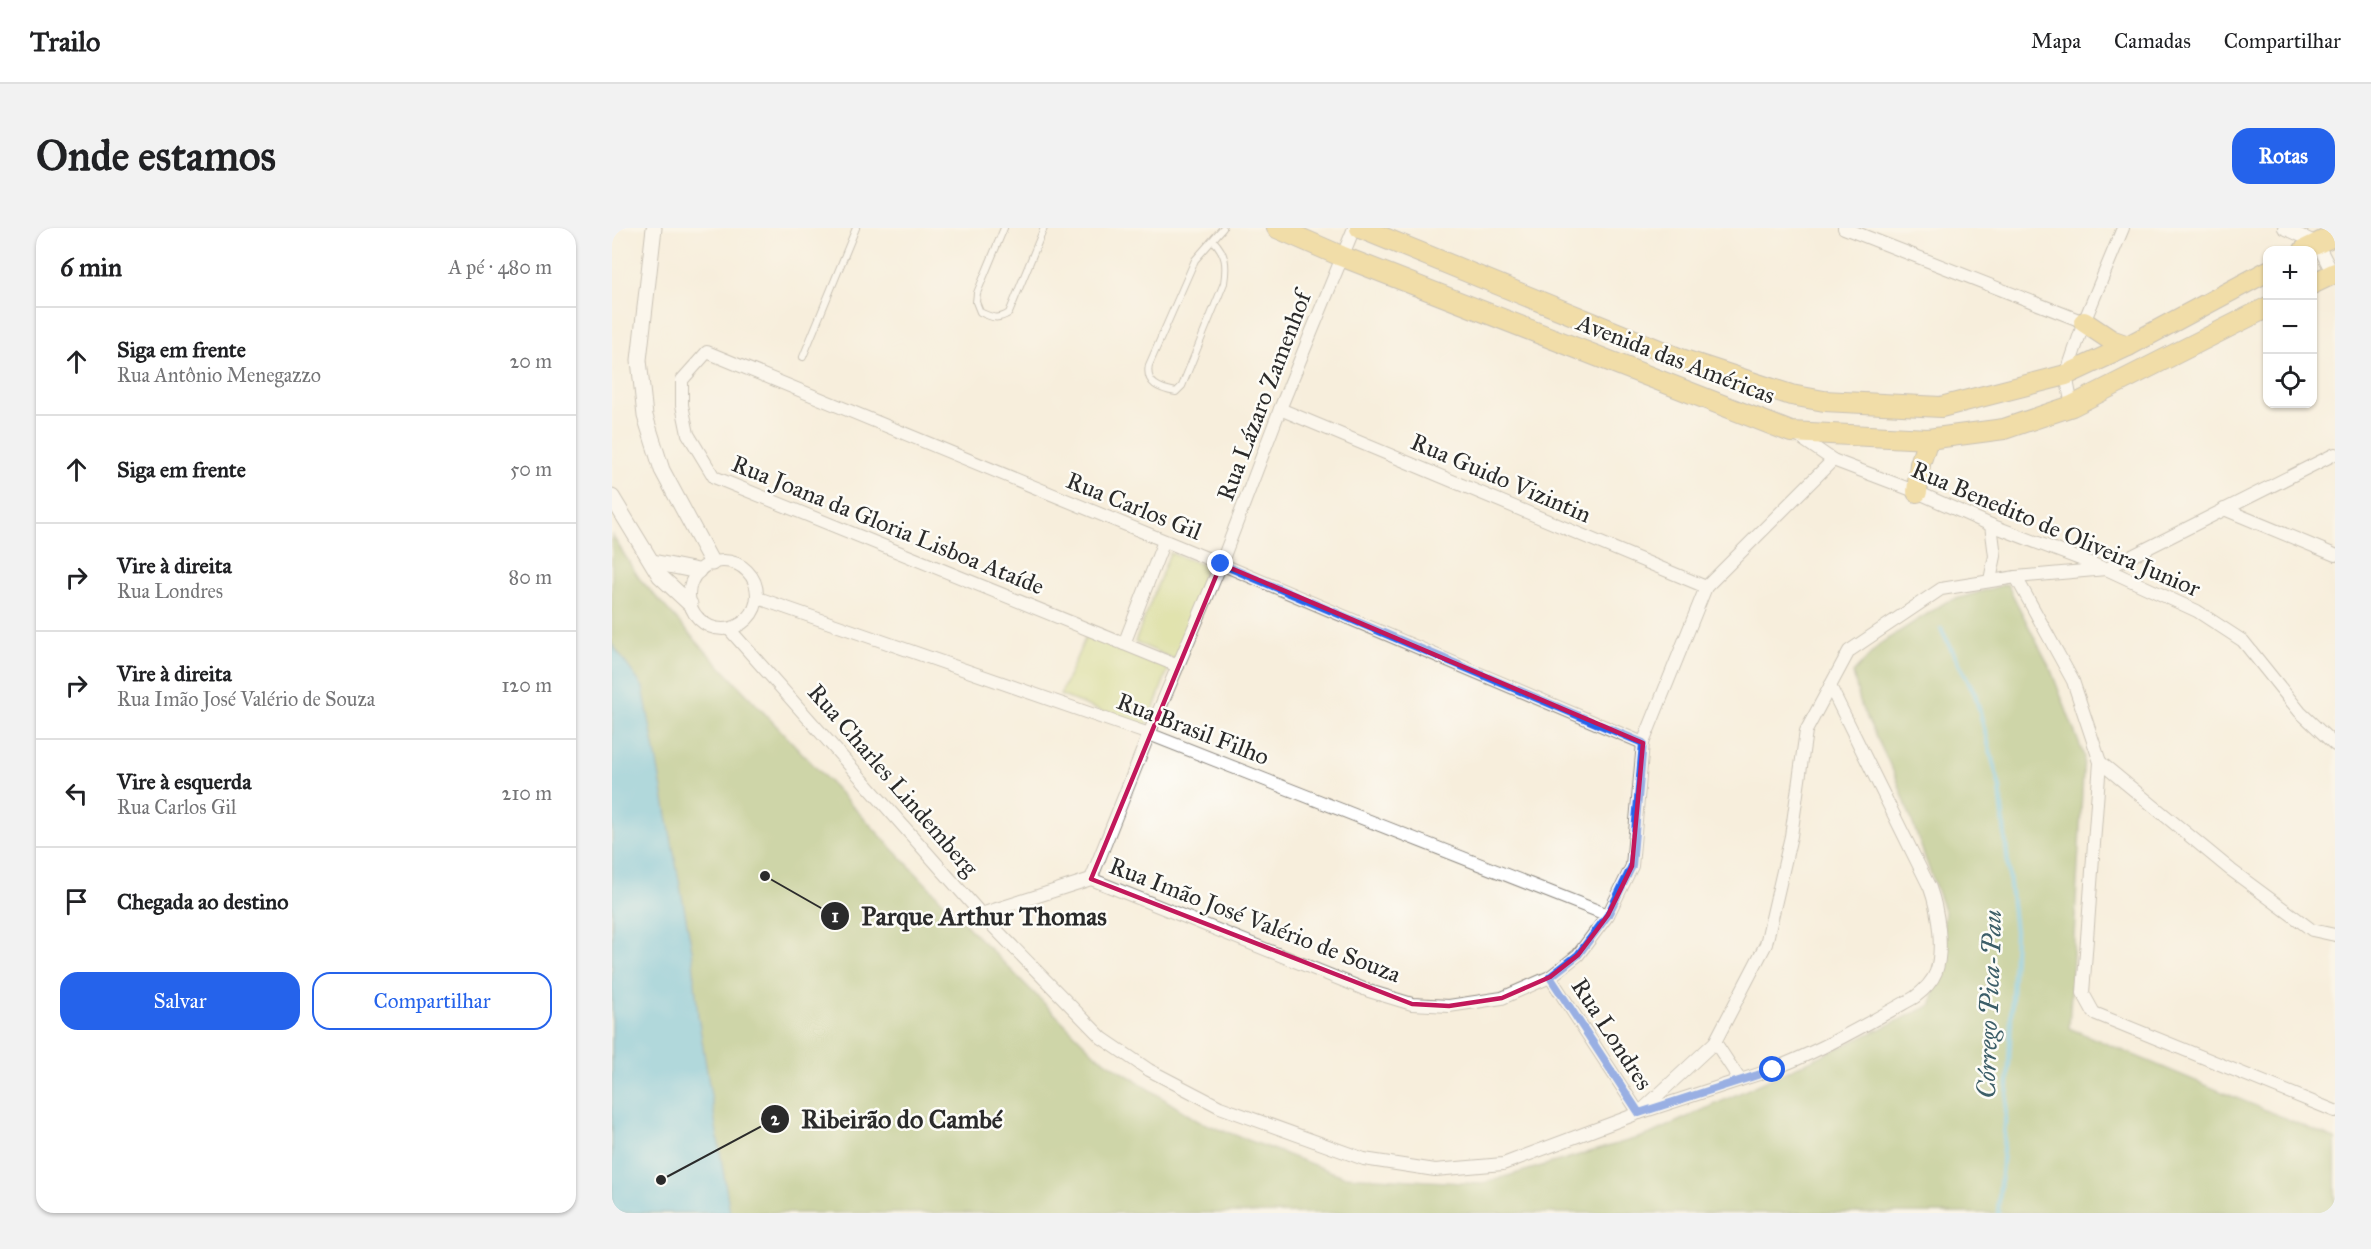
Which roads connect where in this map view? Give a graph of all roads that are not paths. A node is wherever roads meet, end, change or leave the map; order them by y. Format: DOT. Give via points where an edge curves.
graph roads {
  1 [pos="654,228"];
  2 [pos="856,228"];
  3 [pos="1004,228"];
  4 [pos="1044,228"];
  5 [pos="1223,228"];
  6 [pos="1276,228"];
  7 [pos="1354,228"];
  8 [pos="1359,228"];
  9 [pos="1844,228"];
  10 [pos="2123,228"];
  11 [pos="2284,228"];
  12 [pos="1213,240"];
  13 [pos="2319,243"];
  14 [pos="1341,256"];
  15 [pos="2263,273"];
  16 [pos="2334,274"];
  17 [pos="2317,282"];
  18 [pos="2263,310"];
  19 [pos="2084,322"];
  20 [pos="2128,346"];
  21 [pos="707,352"];
  22 [pos="803,357"];
  23 [pos="2066,375"];
  24 [pos="2072,406"];
  25 [pos="1280,409"];
  26 [pos="1791,432"];
  27 [pos="1928,439"];
  28 [pos="2335,454"];
  29 [pos="1833,460"];
  30 [pos="1917,492"];
  31 [pos="612,497"];
  32 [pos="2224,509"];
  33 [pos="1991,525"];
  34 [pos="1164,541"];
  35 [pos="2335,555"];
  36 [pos="653,562"];
  37 [pos="712,563"];
  38 [pos="1221,564"];
  39 [pos="2106,569"];
  40 [pos="698,572"];
  41 [pos="2016,577"];
  42 [pos="1990,580"];
  43 [pos="1706,587"];
  44 [pos="758,598"];
  45 [pos="690,604"];
  46 [pos="730,630"];
  47 [pos="1124,644"];
  48 [pos="1178,666"];
  49 [pos="1830,686"];
  50 [pos="1149,734"];
  51 [pos="1643,743"];
  52 [pos="2335,745"];
  53 [pos="2100,762"];
  54 [pos="1091,879"];
  55 [pos="981,914"];
  56 [pos="1608,915"];
  57 [pos="2335,935"];
  58 [pos="1550,977"];
  59 [pos="1715,1042"];
  60 [pos="1740,1080"];
  61 [pos="2335,1111"];
  62 [pos="1639,1113"];
  1 -- 37 [label="street" via="639,360 645,416 662,470"];
  2 -- 22 [label="lane"];
  3 -- 4 [label="lane" via="977,293 980,312 992,318 1009,313"];
  5 -- 12 [label="lane"];
  6 -- 14 [label="main road, Avenida das Américas"];
  7 -- 14 [label="street, Rua Lázaro Zamenhof"];
  8 -- 23 [label="main road, Avenida das Américas" via="1682,359 1791,395 1824,401 1941,407"];
  9 -- 19 [label="street"];
  10 -- 19 [label="street"];
  11 -- 13 [label="street"];
  12 -- 12 [label="lane" via="1223,251 1227,266 1224,283 1182,386 1176,392 1159,388 1147,374 1149,365 1195,260"];
  13 -- 16 [label="street"];
  14 -- 25 [label="street, Rua Lázaro Zamenhof"];
  14 -- 26 [label="main road, Avenida das Américas"];
  15 -- 20 [label="main road, Avenida das Américas"];
  16 -- 17 [label="main road"];
  18 -- 24 [label="main road, Avenida das Américas"];
  19 -- 20 [label="main road"];
  19 -- 23 [label="street"];
  20 -- 23 [label="main road, Avenida das Américas"];
  21 -- 34 [label="street, Rua Carlos Gil"];
  21 -- 47 [label="street, Rua Joana da Gloria Lisboa Ataíde" via="682,380 682,405 688,434 714,477"];
  23 -- 24 [label="street"];
  24 -- 27 [label="main road, Avenida das Américas" via="2004,429"];
  25 -- 38 [label="street, Rua Lázaro Zamenhof"];
  25 -- 43 [label="street, Rua Guido Vizintin"];
  26 -- 27 [label="main road, Avenida das Américas"];
  26 -- 29 [label="street, Rua Benedito de Oliveira Junior"];
  27 -- 30 [label="main road"];
  28 -- 32 [label="street"];
  29 -- 30 [label="street, Rua Benedito de Oliveira Junior"];
  29 -- 43 [label="street, Rua Imão José Valério de Souza"];
  30 -- 33 [label="street, Rua Benedito de Oliveira Junior"];
  31 -- 36 [label="street"];
  32 -- 35 [label="street"];
  32 -- 39 [label="street"];
  33 -- 39 [label="street, Rua Benedito de Oliveira Junior"];
  33 -- 42 [label="street" via="1995,556"];
  34 -- 38 [label="street, Rua Carlos Gil"];
  34 -- 47 [label="street"];
  36 -- 40 [label="street"];
  36 -- 45 [label="street" via="660,576"];
  37 -- 40 [label="street"];
  37 -- 44 [label="street" via="728,561 747,570 754,578"];
  38 -- 48 [label="street, Rua Lázaro Zamenhof"];
  38 -- 51 [label="street, Rua Carlos Gil"];
  39 -- 41 [label="street, Rua Charles Lindemberg"];
  39 -- 52 [label="street, Rua Benedito de Oliveira Junior" via="2197,611 2242,641 2300,712"];
  40 -- 45 [label="street" via="688,593"];
  41 -- 42 [label="street, Rua Charles Lindemberg"];
  41 -- 53 [label="street" via="2073,681"];
  42 -- 49 [label="street, Rua Charles Lindemberg" via="1941,589 1849,651"];
  43 -- 51 [label="street, Rua Imão José Valério de Souza"];
  44 -- 46 [label="street" via="749,618"];
  44 -- 50 [label="street, Rua Brasil Filho"];
  45 -- 46 [label="street" via="700,621"];
  46 -- 55 [label="street, Rua Charles Lindemberg"];
  47 -- 48 [label="street, Rua Joana da Gloria Lisboa Ataíde"];
  48 -- 50 [label="street, Rua Lázaro Zamenhof"];
  49 -- 59 [label="street, Rua Charles Lindemberg" via="1806,731 1791,837 1766,944"];
  49 -- 60 [label="street" via="1937,906 1936,973 1915,998 1846,1036 1773,1070"];
  50 -- 54 [label="street, Rua Lázaro Zamenhof"];
  50 -- 56 [label="street, Rua Brasil Filho"];
  51 -- 56 [label="street, Rua Imão José Valério de Souza" via="1632,866"];
  53 -- 57 [label="street" via="2231,870 2312,930"];
  53 -- 61 [label="street" via="2082,993 2094,1013"];
  54 -- 55 [label="street, Rua Imão José Valério de Souza"];
  54 -- 58 [label="street, Rua Imão José Valério de Souza" via="1369,991 1412,1004 1449,1006 1502,998"];
  55 -- 62 [label="street, Rua Charles Lindemberg" via="1102,1038 1149,1070 1220,1107 1364,1159 1435,1170 1503,1164"];
  56 -- 58 [label="street, Rua Imão José Valério de Souza" via="1578,955"];
  58 -- 62 [label="street, Rua Londres"];
  59 -- 60 [label="street"];
  59 -- 62 [label="street, Rua Charles Lindemberg"];
  60 -- 62 [label="street"];
}
